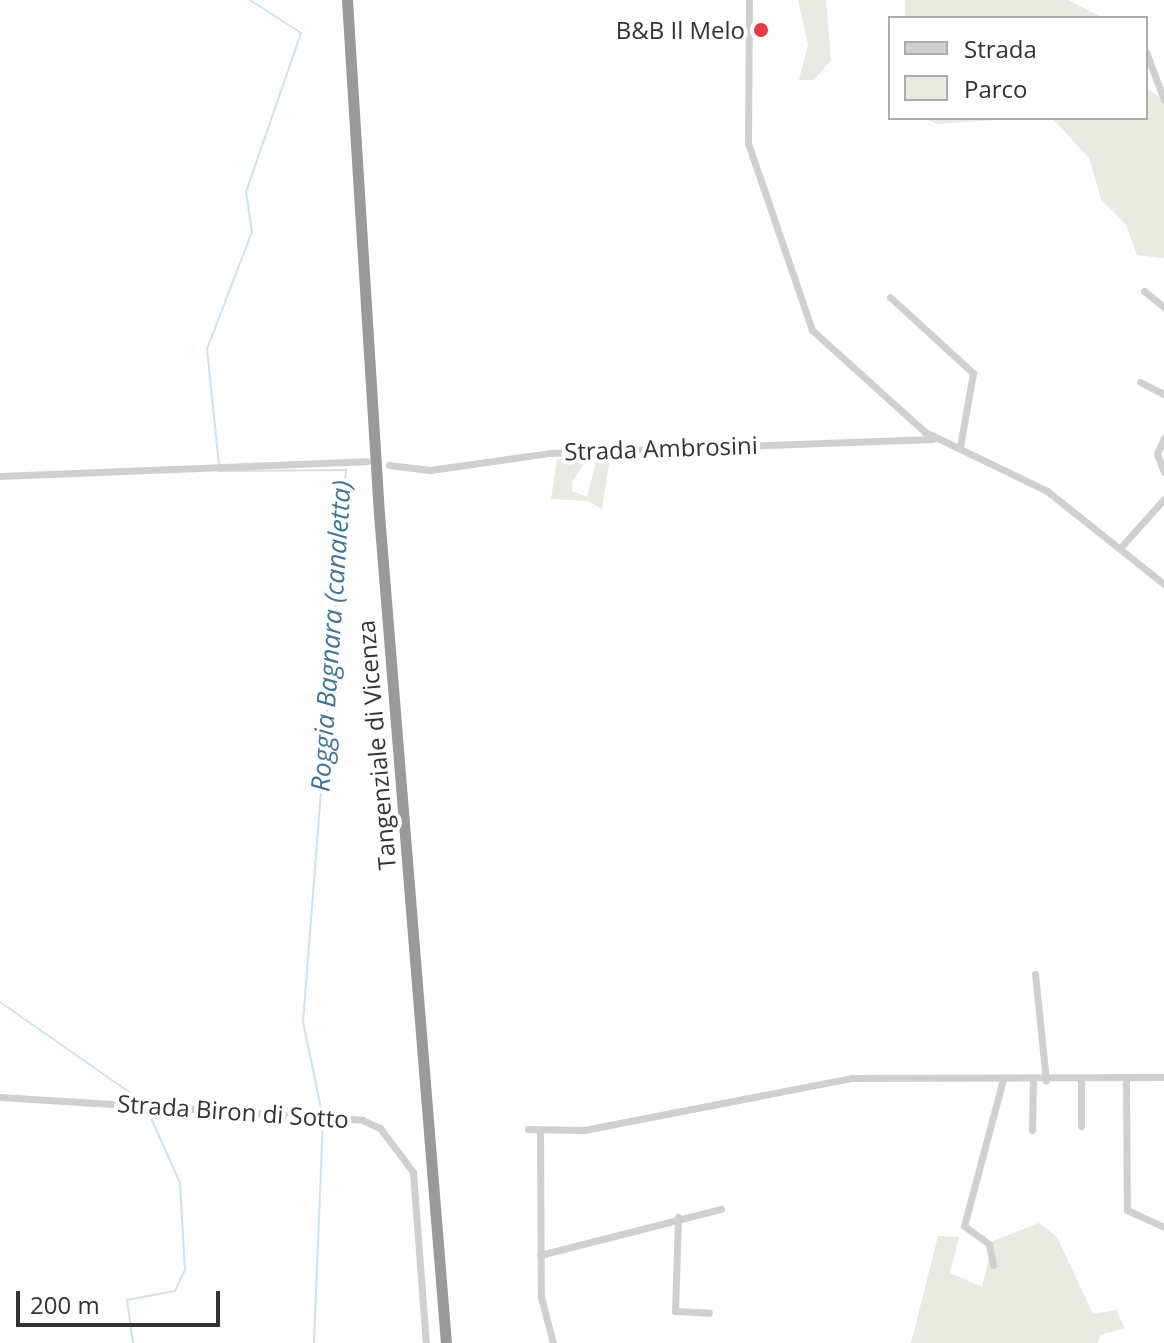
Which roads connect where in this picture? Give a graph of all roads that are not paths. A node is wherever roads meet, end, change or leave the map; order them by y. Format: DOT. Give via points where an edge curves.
graph roads {
  1 [pos="347,0"];
  2 [pos="749,0"];
  3 [pos="1148,57"];
  4 [pos="1164,100"];
  5 [pos="1144,291"];
  6 [pos="890,297"];
  7 [pos="1164,307"];
  8 [pos="1140,382"];
  9 [pos="1164,394"];
  10 [pos="1164,438"];
  11 [pos="935,439"];
  12 [pos="960,447"];
  13 [pos="367,461"];
  14 [pos="389,465"];
  15 [pos="1164,472"];
  16 [pos="0,476"];
  17 [pos="1164,499"];
  18 [pos="1121,547"];
  19 [pos="1164,584"];
  20 [pos="1035,974"];
  21 [pos="1164,1077"];
  22 [pos="1003,1079"];
  23 [pos="1033,1080"];
  24 [pos="1046,1080"];
  25 [pos="1081,1080"];
  26 [pos="1126,1082"];
  27 [pos="0,1097"];
  28 [pos="1081,1126"];
  29 [pos="528,1129"];
  30 [pos="540,1130"];
  31 [pos="1032,1130"];
  32 [pos="721,1209"];
  33 [pos="678,1217"];
  34 [pos="1164,1227"];
  35 [pos="540,1255"];
  36 [pos="993,1265"];
  37 [pos="709,1313"];
  38 [pos="426,1343"];
  39 [pos="446,1343"];
  40 [pos="553,1343"];
  1 -- 39 [label="highway, Tangenziale di Vicenza" via="379,514"];
  2 -- 11 [label="street" via="748,143 812,330"];
  3 -- 4 [label="street"];
  5 -- 7 [label="street"];
  6 -- 12 [label="street" via="973,373"];
  8 -- 9 [label="street"];
  10 -- 15 [label="street" via="1157,462"];
  11 -- 12 [label="street"];
  11 -- 14 [label="street, Strada Ambrosini" via="549,453 430,470"];
  12 -- 18 [label="street" via="1047,491"];
  13 -- 16 [label="street"];
  17 -- 18 [label="street"];
  18 -- 19 [label="street"];
  20 -- 24 [label="street"];
  21 -- 26 [label="street"];
  22 -- 23 [label="street"];
  22 -- 30 [label="street" via="851,1078 584,1130"];
  22 -- 36 [label="street" via="964,1226 989,1244"];
  23 -- 24 [label="street"];
  23 -- 31 [label="street"];
  24 -- 25 [label="street"];
  25 -- 26 [label="street"];
  25 -- 28 [label="street"];
  26 -- 34 [label="street" via="1127,1210"];
  27 -- 38 [label="street, Strada Biron di Sotto" via="362,1120 391,1135 413,1172"];
  29 -- 30 [label="street"];
  30 -- 35 [label="street"];
  32 -- 33 [label="street"];
  33 -- 35 [label="street"];
  33 -- 37 [label="street" via="675,1311"];
  35 -- 40 [label="street"];
}
